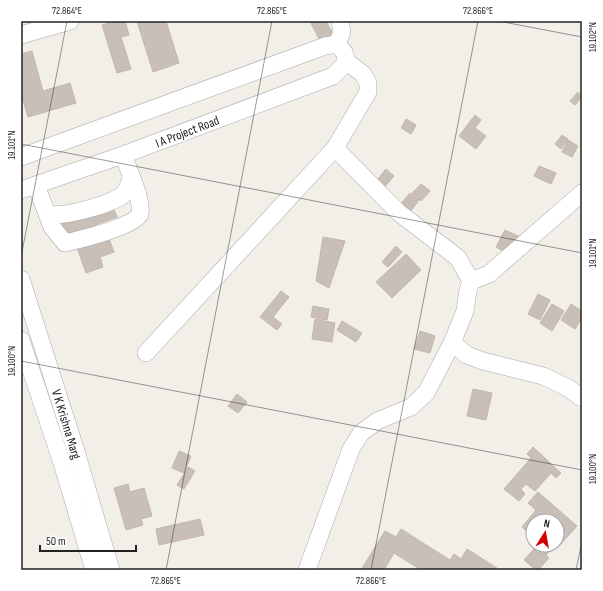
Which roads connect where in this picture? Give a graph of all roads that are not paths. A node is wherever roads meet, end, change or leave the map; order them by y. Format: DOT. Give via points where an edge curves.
graph roads {
  1 [pos="70,21"];
  2 [pos="340,21"];
  3 [pos="21,35"];
  4 [pos="337,44"];
  5 [pos="347,62"];
  6 [pos="335,148"];
  7 [pos="123,155"];
  8 [pos="21,157"];
  9 [pos="131,176"];
  10 [pos="28,188"];
  11 [pos="582,193"];
  12 [pos="47,214"];
  13 [pos="21,279"];
  14 [pos="471,281"];
  15 [pos="21,340"];
  16 [pos="452,342"];
  17 [pos="146,353"];
  18 [pos="582,398"];
  19 [pos="75,448"];
  20 [pos="59,454"];
  21 [pos="94,570"];
  22 [pos="111,570"];
  23 [pos="307,570"];
  1 -- 3 [label="street"];
  2 -- 4 [label="street" via="342,32"];
  4 -- 5 [label="street" via="344,52"];
  4 -- 8 [label="street" via="325,46"];
  5 -- 6 [label="street" via="363,74 368,82 368,92"];
  5 -- 7 [label="street, I A Project Road" via="333,76"];
  6 -- 14 [label="street" via="398,212 458,258"];
  6 -- 17 [label="street"];
  7 -- 9 [label="street"];
  7 -- 10 [label="street, I A Project Road"];
  9 -- 12 [label="street" via="128,190 121,196 80,211 54,216"];
  9 -- 12 [label="street" via="140,214 137,220 65,243 52,227"];
  10 -- 12 [label="street"];
  11 -- 14 [label="street" via="489,274"];
  13 -- 19 [label="street, V K Krishna Marg"];
  14 -- 16 [label="street" via="465,311"];
  15 -- 20 [label="street, V K Krishna Marg"];
  16 -- 18 [label="street" via="467,355 543,376"];
  16 -- 23 [label="street" via="426,393 410,407 377,421 361,433 351,449"];
  19 -- 20 [label="street"];
  19 -- 22 [label="street, V K Krishna Marg"];
  20 -- 21 [label="street, V K Krishna Marg"];
}
